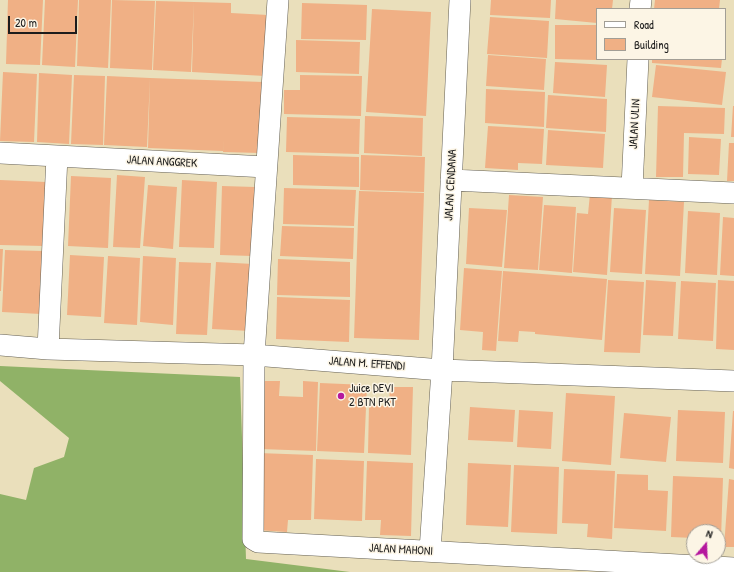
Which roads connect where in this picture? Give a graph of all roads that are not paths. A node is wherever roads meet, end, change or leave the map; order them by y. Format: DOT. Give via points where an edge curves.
graph roads {
  1 [pos="278,0"];
  2 [pos="460,0"];
  3 [pos="638,60"];
  4 [pos="0,153"];
  5 [pos="57,156"];
  6 [pos="266,167"];
  7 [pos="451,180"];
  8 [pos="632,188"];
  9 [pos="734,193"];
  10 [pos="0,345"];
  11 [pos="48,349"];
  12 [pos="254,355"];
  13 [pos="442,370"];
  14 [pos="734,381"];
  15 [pos="430,551"];
  16 [pos="734,568"];
  1 -- 6 [label="street"];
  2 -- 7 [label="street, JALAN CENDANA"];
  3 -- 8 [label="street, JALAN ULIN"];
  4 -- 5 [label="street, JALAN ANGGREK"];
  5 -- 6 [label="street, JALAN ANGGREK"];
  5 -- 11 [label="street"];
  6 -- 12 [label="street"];
  7 -- 8 [label="street"];
  7 -- 13 [label="street, JALAN CENDANA"];
  8 -- 9 [label="street"];
  10 -- 11 [label="street, JALAN M. EFFENDI"];
  11 -- 12 [label="street, JALAN M. EFFENDI"];
  12 -- 13 [label="street, JALAN M. EFFENDI"];
  12 -- 15 [label="street, JALAN MAHONI" via="253,539 258,542"];
  13 -- 14 [label="street, JALAN M. EFFENDI"];
  13 -- 15 [label="street, JALAN CENDANA"];
  15 -- 16 [label="street, JALAN MAHONI"];
}
